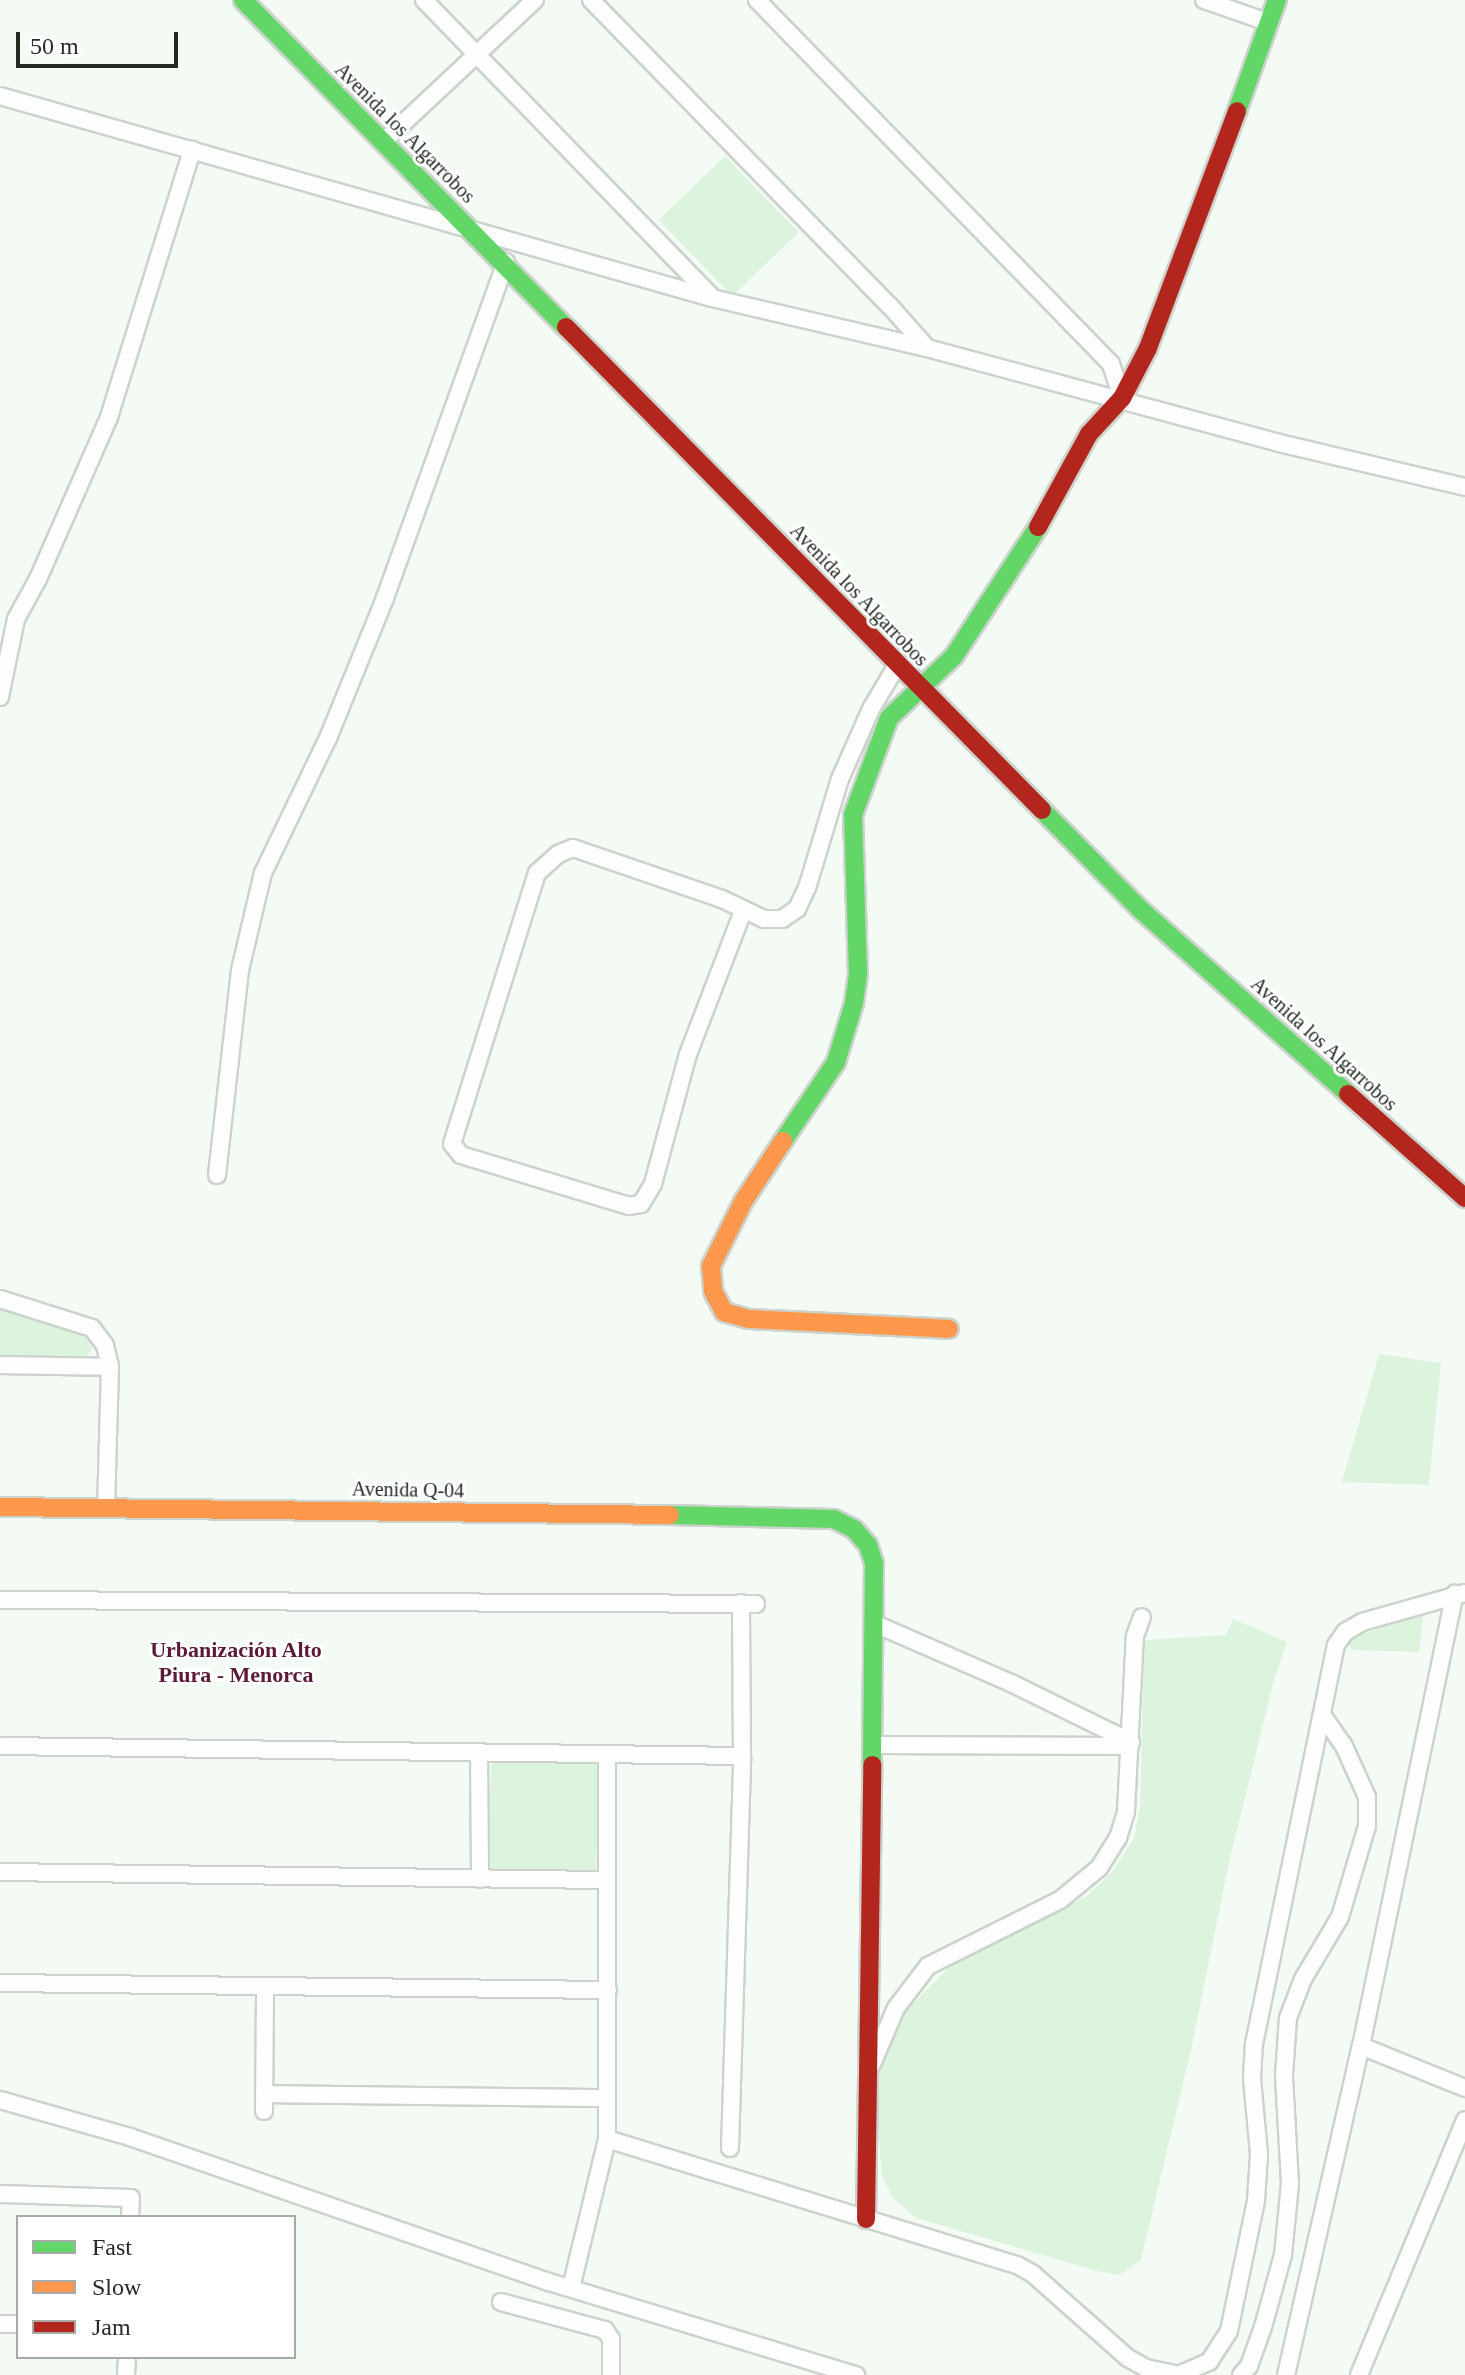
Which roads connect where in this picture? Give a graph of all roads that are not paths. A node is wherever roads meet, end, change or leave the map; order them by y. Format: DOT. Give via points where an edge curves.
graph roads {
  1 [pos="243,0"];
  2 [pos="424,0"];
  3 [pos="535,0"];
  4 [pos="591,0"];
  5 [pos="757,0"];
  6 [pos="1204,0"];
  7 [pos="1277,0"];
  8 [pos="1267,22"];
  9 [pos="476,53"];
  10 [pos="0,96"];
  11 [pos="383,142"];
  12 [pos="192,150"];
  13 [pos="467,227"];
  14 [pos="506,262"];
  15 [pos="712,298"];
  16 [pos="927,348"];
  17 [pos="1122,398"];
  18 [pos="1465,487"];
  19 [pos="897,665"];
  20 [pos="919,688"];
  21 [pos="0,697"];
  22 [pos="743,911"];
  23 [pos="217,1175"];
  24 [pos="1465,1198"];
  25 [pos="0,1299"];
  26 [pos="949,1329"];
  27 [pos="0,1365"];
  28 [pos="110,1367"];
  29 [pos="0,1507"];
  30 [pos="106,1509"];
  31 [pos="1460,1594"];
  32 [pos="0,1600"];
  33 [pos="1142,1617"];
  34 [pos="873,1623"];
  35 [pos="1322,1714"];
  36 [pos="1130,1744"];
  37 [pos="872,1745"];
  38 [pos="0,1746"];
  39 [pos="479,1755"];
  40 [pos="742,1756"];
  41 [pos="607,1757"];
  42 [pos="0,1872"];
  43 [pos="480,1879"];
  44 [pos="605,1880"];
  45 [pos="0,1983"];
  46 [pos="265,1987"];
  47 [pos="608,1990"];
  48 [pos="1361,2046"];
  49 [pos="868,2072"];
  50 [pos="1465,2088"];
  51 [pos="607,2098"];
  52 [pos="0,2100"];
  53 [pos="1465,2120"];
  54 [pos="607,2139"];
  55 [pos="730,2148"];
  56 [pos="0,2194"];
  57 [pos="130,2215"];
  58 [pos="866,2219"];
  59 [pos="571,2288"];
  60 [pos="501,2302"];
  61 [pos="611,2375"];
  62 [pos="856,2375"];
  63 [pos="1241,2375"];
  64 [pos="1286,2375"];
  65 [pos="1359,2375"];
  1 -- 11 [label="street, Avenida los Algarrobos"];
  2 -- 9 [label="street"];
  3 -- 9 [label="street"];
  4 -- 16 [label="street"];
  5 -- 17 [label="street" via="1111,364"];
  6 -- 8 [label="street"];
  7 -- 8 [label="street"];
  8 -- 17 [label="street" via="1192,238"];
  9 -- 11 [label="street"];
  9 -- 15 [label="street"];
  10 -- 12 [label="street"];
  11 -- 13 [label="street, Avenida los Algarrobos"];
  12 -- 13 [label="street"];
  12 -- 21 [label="street" via="109,417 16,619"];
  13 -- 14 [label="street, Avenida los Algarrobos"];
  13 -- 15 [label="street"];
  14 -- 19 [label="street, Avenida los Algarrobos"];
  14 -- 23 [label="street" via="385,598 328,738 263,873 240,970"];
  15 -- 16 [label="street"];
  16 -- 17 [label="street"];
  17 -- 18 [label="street" via="1279,443"];
  17 -- 20 [label="street" via="1089,434 1056,499 954,656"];
  19 -- 20 [label="street, Avenida los Algarrobos"];
  19 -- 22 [label="street" via="840,779 797,909 782,919"];
  20 -- 24 [label="street, Avenida los Algarrobos" via="1141,910"];
  20 -- 26 [label="street" via="889,718 853,815 858,973 836,1062 743,1202 711,1266 713,1291 724,1312 748,1319"];
  22 -- 22 [label="street" via="573,848 558,854 537,873 532,887 452,1144 461,1155 629,1206 641,1204 653,1184 688,1054"];
  25 -- 28 [label="street" via="92,1328 105,1345"];
  27 -- 28 [label="street"];
  28 -- 30 [label="street"];
  29 -- 30 [label="street, Avenida Q-04"];
  30 -- 34 [label="street, Avenida Q-04" via="834,1519 854,1529 868,1545 874,1564"];
  31 -- 35 [label="street" via="1362,1622 1345,1632 1336,1645"];
  31 -- 48 [label="street"];
  32 -- 40 [label="street" via="749,1604"];
  33 -- 36 [label="street" via="1135,1636"];
  34 -- 36 [label="street" via="1011,1683"];
  34 -- 37 [label="street, Avenida Q-04"];
  35 -- 58 [label="street" via="1254,2044 1256,2201 1229,2331 1218,2353 1178,2375 1146,2368 1017,2265"];
  35 -- 63 [label="street" via="1344,1746 1367,1797 1367,1826 1340,1917 1303,1979 1288,2018 1284,2076 1290,2184 1283,2255 1263,2327"];
  36 -- 37 [label="street"];
  36 -- 49 [label="street" via="1126,1811 1118,1838 1099,1868 1060,1900 928,1966 896,2008"];
  37 -- 49 [label="street, Avenida Q-04"];
  38 -- 39 [label="street"];
  39 -- 41 [label="street"];
  39 -- 43 [label="street"];
  40 -- 41 [label="street"];
  40 -- 55 [label="street"];
  41 -- 44 [label="street"];
  42 -- 43 [label="street"];
  43 -- 44 [label="street"];
  44 -- 47 [label="street"];
  45 -- 46 [label="street"];
  46 -- 47 [label="street"];
  46 -- 51 [label="street" via="264,2102"];
  47 -- 51 [label="street"];
  48 -- 50 [label="street"];
  48 -- 64 [label="street"];
  49 -- 58 [label="street, Avenida Q-04"];
  51 -- 54 [label="street"];
  52 -- 59 [label="street" via="130,2137"];
  53 -- 65 [label="street"];
  54 -- 58 [label="street"];
  54 -- 59 [label="street"];
  56 -- 57 [label="street" via="131,2198"];
  59 -- 62 [label="street"];
  60 -- 61 [label="street" via="605,2330 611,2339"];
}
